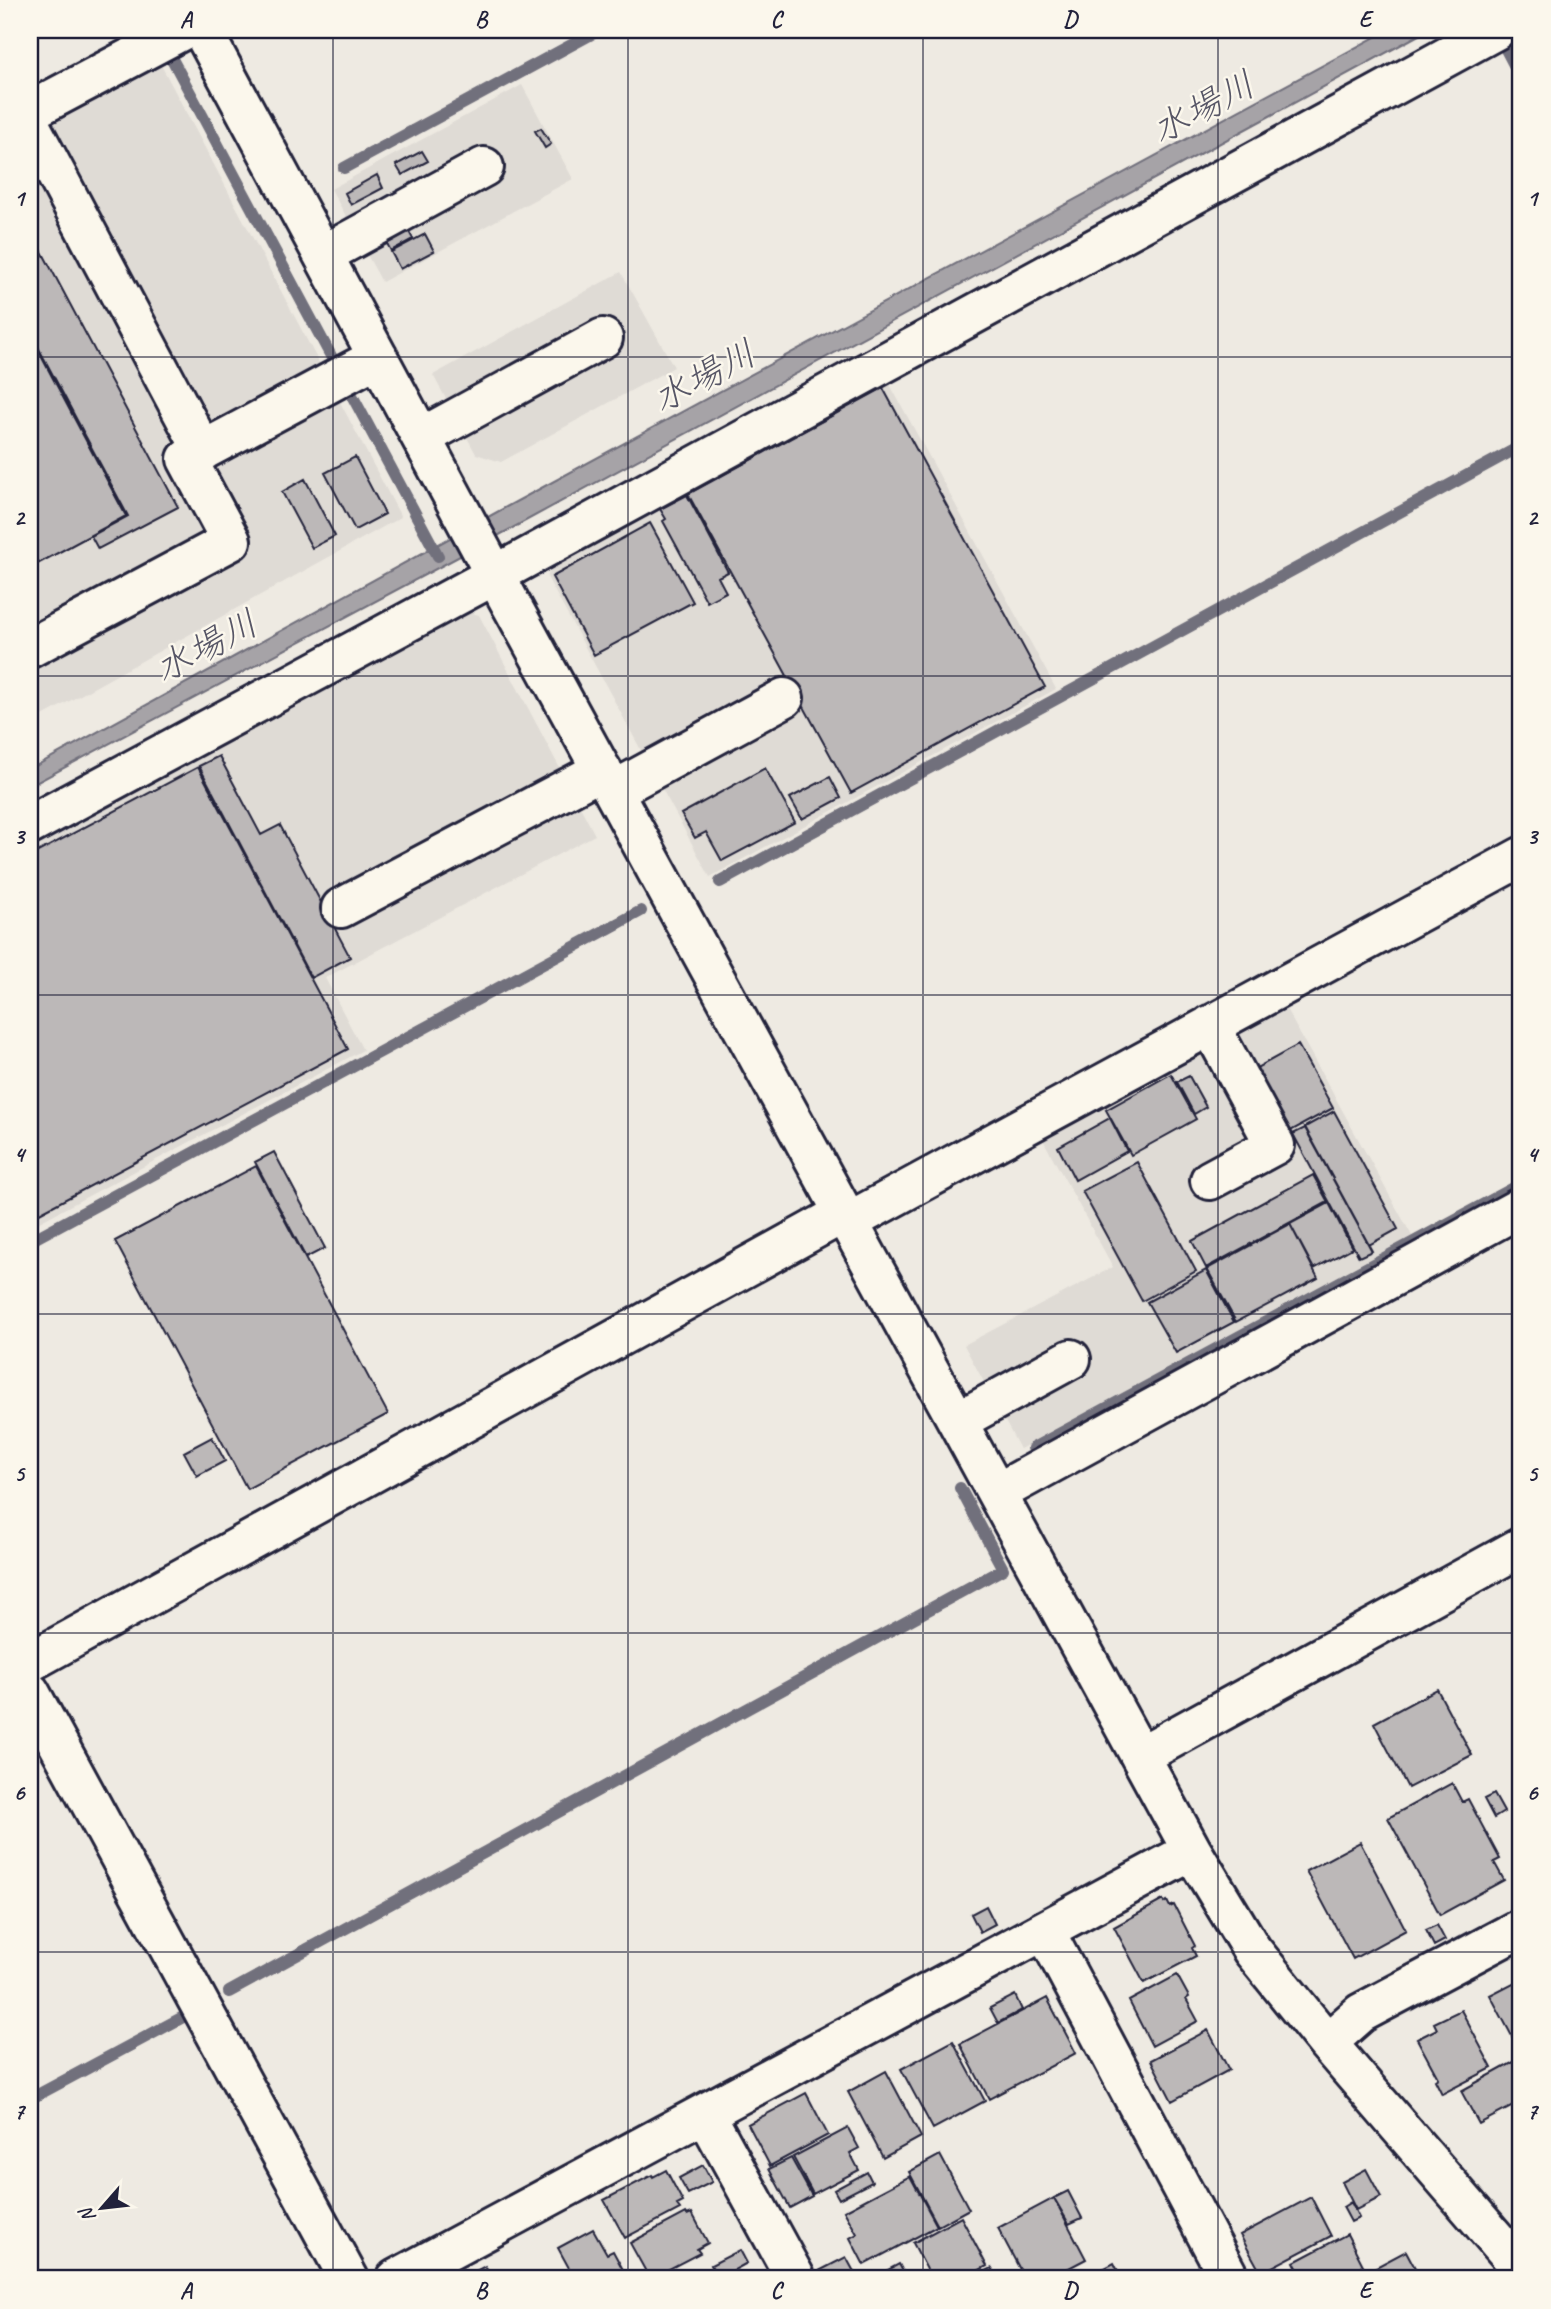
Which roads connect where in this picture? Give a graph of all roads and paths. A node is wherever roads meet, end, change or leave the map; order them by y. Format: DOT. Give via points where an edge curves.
graph roads {
  1 [pos="183,30"];
  2 [pos="202,30"];
  3 [pos="1496,30"];
  4 [pos="30,111"];
  5 [pos="30,125"];
  6 [pos="484,167"];
  7 [pos="323,255"];
  8 [pos="603,338"];
  9 [pos="368,363"];
  10 [pos="422,437"];
  11 [pos="203,451"];
  12 [pos="491,567"];
  13 [pos="30,648"];
  14 [pos="784,698"];
  15 [pos="607,780"];
  16 [pos="30,825"];
  17 [pos="1521,857"];
  18 [pos="341,908"];
  19 [pos="1210,1025"];
  20 [pos="1210,1180"];
  21 [pos="1520,1211"];
  22 [pos="846,1217"];
  23 [pos="1071,1359"];
  24 [pos="958,1421"];
  25 [pos="997,1493"];
  26 [pos="1521,1547"];
  27 [pos="30,1662"];
  28 [pos="30,1692"];
  29 [pos="1140,1756"];
  30 [pos="1192,1851"];
  31 [pos="1521,1928"];
  32 [pos="1045,1931"];
  33 [pos="1326,2043"];
  34 [pos="705,2113"];
  35 [pos="1521,2268"];
  36 [pos="349,2279"];
  37 [pos="396,2279"];
  38 [pos="796,2279"];
  39 [pos="1230,2279"];
  1 -- 4 [label="street"];
  2 -- 7 [label="street"];
  3 -- 12 [label="street"];
  5 -- 11 [label="street"];
  6 -- 7 [label="street"];
  7 -- 9 [label="street"];
  8 -- 10 [label="street"];
  9 -- 10 [label="street"];
  9 -- 11 [label="street"];
  10 -- 12 [label="street"];
  11 -- 13 [label="street" via="187,459 231,541"];
  12 -- 15 [label="street"];
  12 -- 16 [label="street"];
  14 -- 15 [label="street"];
  15 -- 18 [label="street"];
  15 -- 22 [label="street"];
  17 -- 19 [label="street"];
  19 -- 20 [label="street" via="1275,1145"];
  19 -- 22 [label="street"];
  21 -- 25 [label="street"];
  22 -- 24 [label="street"];
  22 -- 27 [label="street"];
  23 -- 24 [label="street"];
  24 -- 25 [label="street"];
  25 -- 29 [label="street"];
  26 -- 29 [label="street"];
  28 -- 36 [label="street"];
  29 -- 30 [label="street"];
  30 -- 32 [label="street"];
  30 -- 33 [label="street" via="1252,1950"];
  31 -- 33 [label="street" via="1361,2013"];
  32 -- 34 [label="street"];
  32 -- 39 [label="street"];
  33 -- 35 [label="street"];
  34 -- 37 [label="street"];
  34 -- 38 [label="street"];
}
